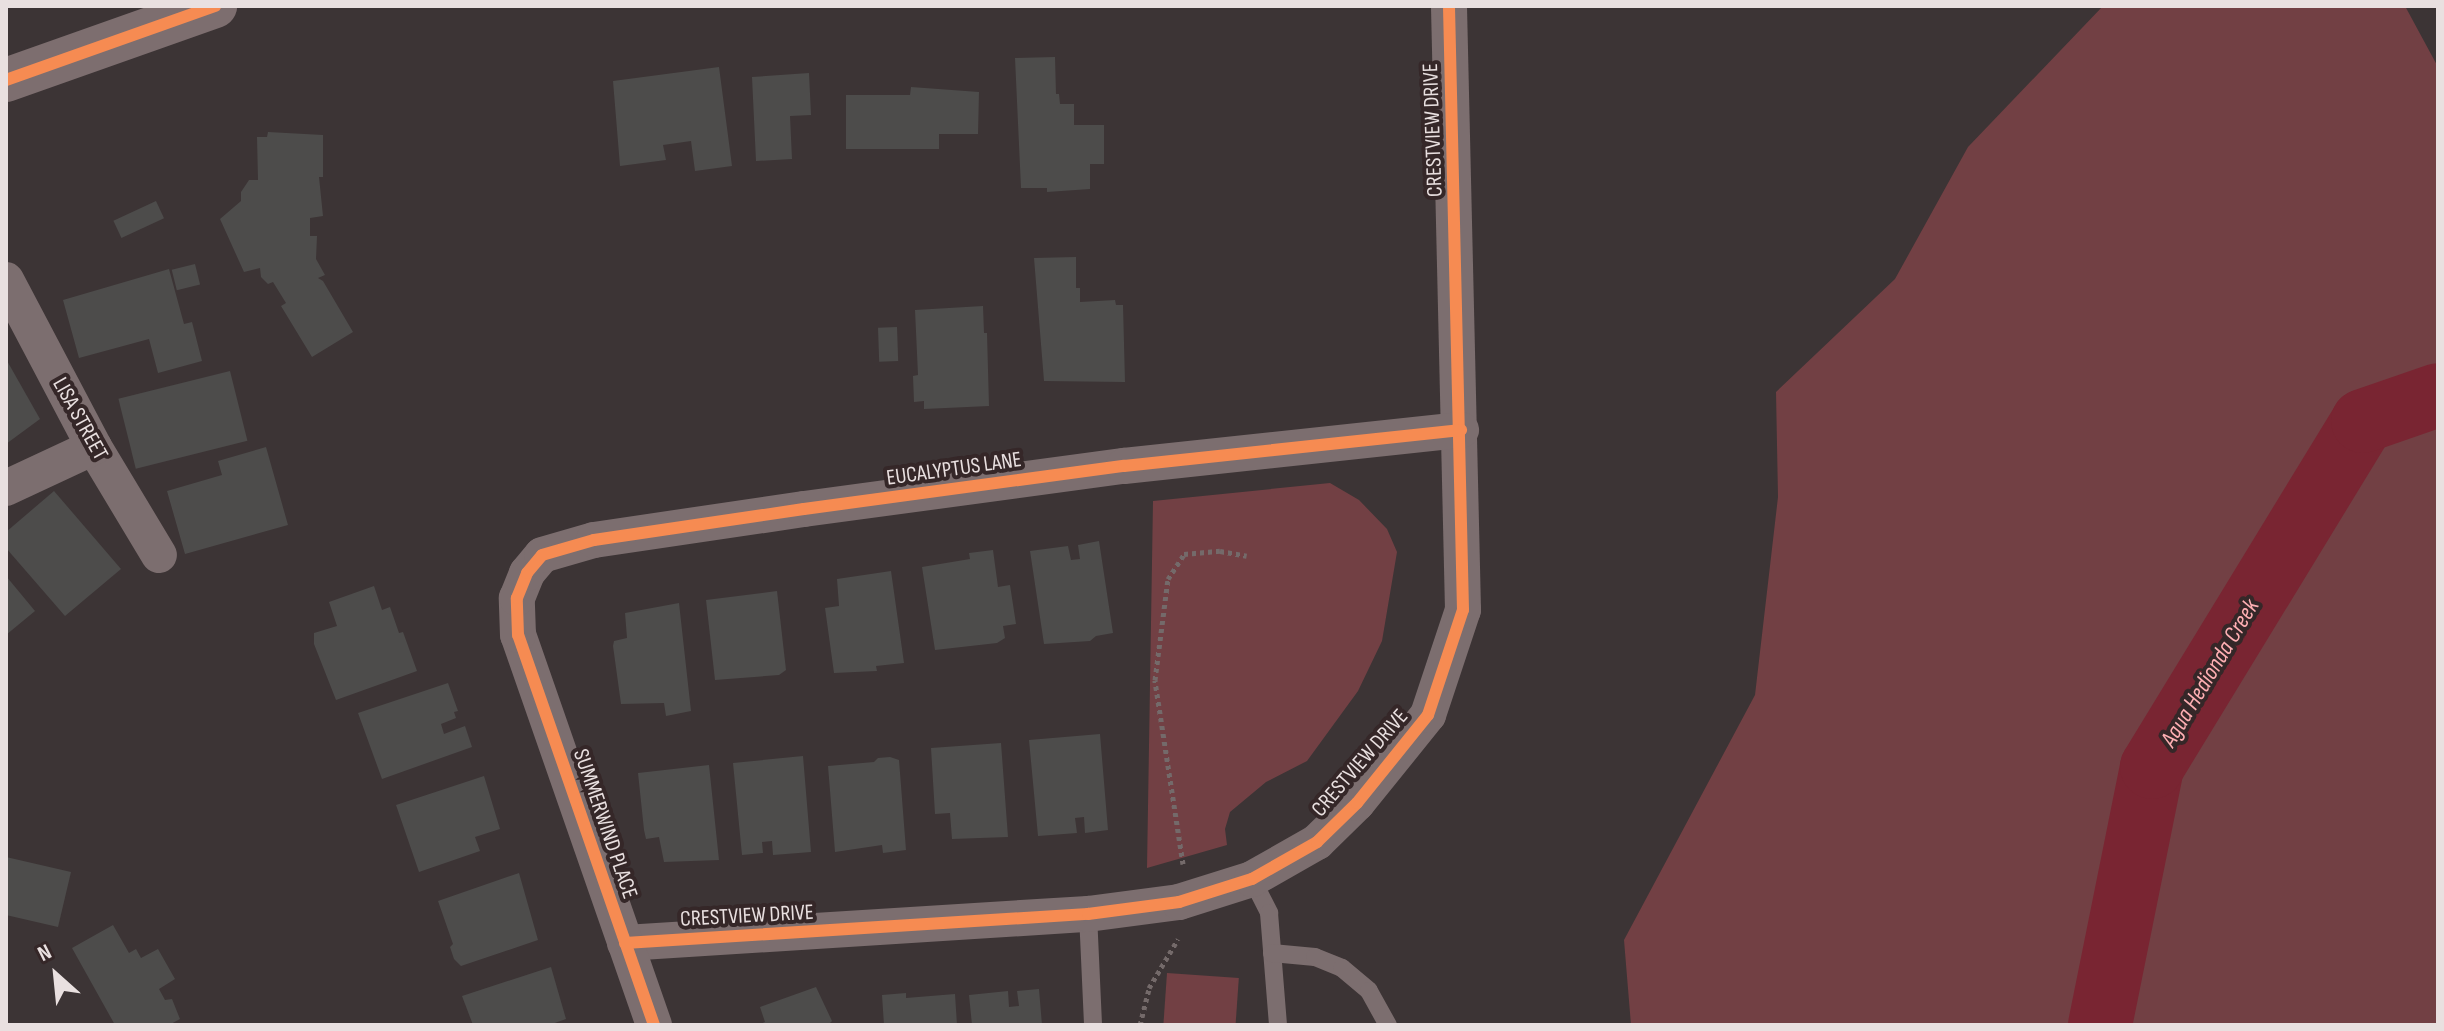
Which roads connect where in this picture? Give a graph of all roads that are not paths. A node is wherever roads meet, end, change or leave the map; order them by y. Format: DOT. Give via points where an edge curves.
graph roads {
  1 [pos="215,6"];
  2 [pos="1449,6"];
  3 [pos="6,80"];
  4 [pos="6,280"];
  5 [pos="1461,430"];
  6 [pos="94,447"];
  7 [pos="6,488"];
  8 [pos="159,555"];
  9 [pos="518,635"];
  10 [pos="1252,879"];
  11 [pos="1088,914"];
  12 [pos="625,943"];
  13 [pos="1272,953"];
  14 [pos="654,1025"];
  15 [pos="1093,1025"];
  16 [pos="1278,1025"];
  17 [pos="1388,1025"];
  1 -- 3 [label="main road"];
  2 -- 5 [label="street, CRESTVIEW DRIVE"];
  4 -- 6 [label="street, LISA STREET"];
  5 -- 9 [label="street, EUCALYPTUS LANE" via="1124,466 594,540 542,555 534,564 517,598"];
  5 -- 10 [label="street, CRESTVIEW DRIVE" via="1463,610 1428,715 1357,803 1317,842"];
  6 -- 7 [label="street"];
  6 -- 8 [label="street, LISA STREET"];
  9 -- 12 [label="street, SUMMERWIND PLACE"];
  10 -- 11 [label="street, CRESTVIEW DRIVE" via="1179,902"];
  10 -- 13 [label="lane" via="1269,913"];
  11 -- 12 [label="street, CRESTVIEW DRIVE"];
  11 -- 15 [label="lane"];
  12 -- 14 [label="street, SUMMERWIND PLACE"];
  13 -- 16 [label="lane"];
  13 -- 17 [label="lane" via="1315,957 1342,968 1369,991"];
}
